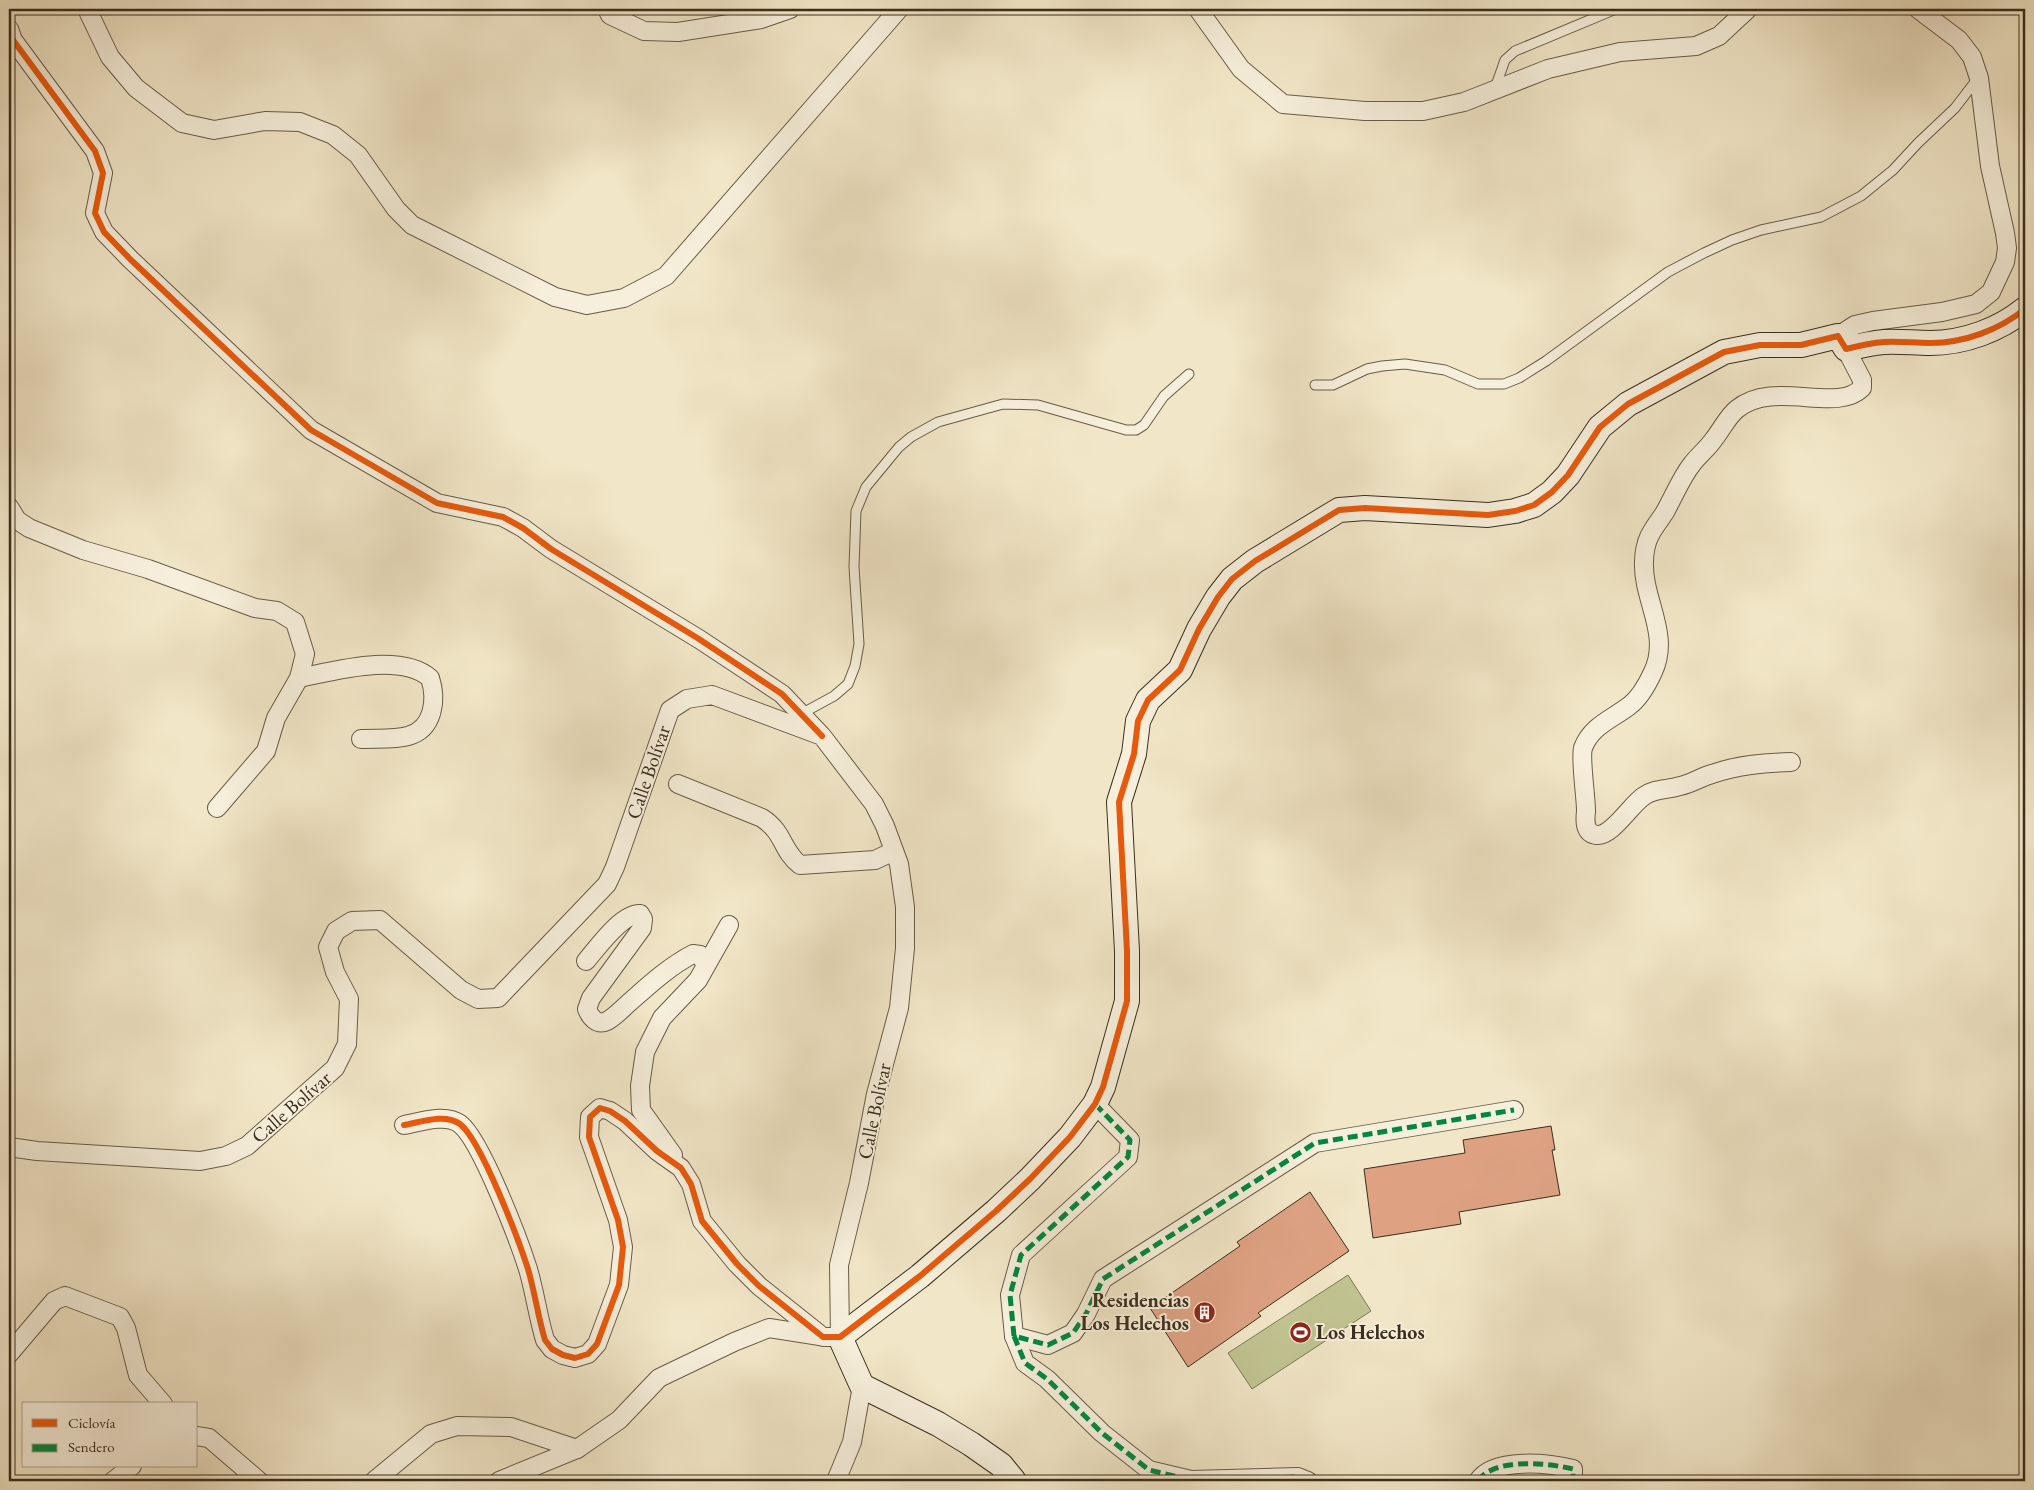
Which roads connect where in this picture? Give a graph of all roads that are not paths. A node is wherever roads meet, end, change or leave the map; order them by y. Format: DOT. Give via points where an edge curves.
graph roads {
  1 [pos="87,9"];
  2 [pos="607,9"];
  3 [pos="790,9"];
  4 [pos="899,9"];
  5 [pos="1198,9"];
  6 [pos="1616,9"];
  7 [pos="1748,9"];
  8 [pos="1918,9"];
  9 [pos="9,29"];
  10 [pos="1979,78"];
  11 [pos="1494,91"];
  12 [pos="2025,309"];
  13 [pos="1842,342"];
  14 [pos="1189,374"];
  15 [pos="1315,385"];
  16 [pos="9,507"];
  17 [pos="298,678"];
  18 [pos="801,714"];
  19 [pos="822,736"];
  20 [pos="361,738"];
  21 [pos="1790,762"];
  22 [pos="678,784"];
  23 [pos="217,808"];
  24 [pos="894,851"];
  25 [pos="729,925"];
  26 [pos="586,961"];
  27 [pos="706,965"];
  28 [pos="1094,1104"];
  29 [pos="1514,1110"];
  30 [pos="404,1125"];
  31 [pos="9,1147"];
  32 [pos="682,1168"];
  33 [pos="1014,1336"];
  34 [pos="831,1337"];
  35 [pos="9,1354"];
  36 [pos="862,1386"];
  37 [pos="160,1402"];
  38 [pos="198,1436"];
  39 [pos="577,1449"];
  40 [pos="130,1468"];
  41 [pos="114,1481"];
  42 [pos="259,1481"];
  43 [pos="374,1481"];
  44 [pos="498,1481"];
  45 [pos="836,1481"];
  46 [pos="1014,1481"];
  47 [pos="1308,1481"];
  48 [pos="1478,1481"];
  49 [pos="1573,1481"];
  1 -- 4 [label="street" via="110,57 136,88 182,123 214,130 265,121 300,122 333,135 358,155 396,209 412,224 555,297 587,305 624,298 666,276"];
  2 -- 3 [label="street" via="610,15 644,31 678,32 761,19"];
  5 -- 11 [label="street" via="1241,69 1283,104 1365,111 1423,111"];
  6 -- 11 [label="lane" via="1515,51 1505,60"];
  7 -- 11 [label="street" via="1719,36 1696,46 1620,52 1548,69"];
  8 -- 10 [label="street" via="1959,40 1972,57"];
  9 -- 18 [label="street" via="13,40 95,151 103,173 95,213 104,232 311,430 437,503 503,517 522,528 782,694"];
  10 -- 13 [label="street" via="1990,166 2007,248 2005,262 1991,292 1976,304 1855,325"];
  10 -- 15 [label="lane" via="1955,108 1894,170 1861,196 1821,217 1761,230 1686,262 1519,378 1504,384 1478,384 1431,366 1396,364 1367,369 1333,385"];
  12 -- 13 [label="street" via="1994,329 1970,338 1932,344"];
  13 -- 21 [label="street" via="1862,380 1862,388 1847,396 1776,395 1755,398 1736,409 1691,466 1648,538 1644,561 1658,628 1659,652 1655,670 1644,690 1630,706 1594,730 1582,749 1585,824 1590,832 1597,835 1608,832 1644,796 1657,790 1681,786 1740,766"];
  13 -- 28 [label="street" via="1760,346 1724,352 1628,404 1600,427 1568,475 1534,505 1488,515 1365,508 1338,510 1255,561 1232,579 1199,630 1180,670 1148,700 1138,721 1134,754 1119,802 1127,1001 1103,1087"];
  14 -- 18 [label="lane" via="1164,396 1144,425 1136,430 1038,405 1003,404 938,422 899,447 866,487 856,511 854,567 859,644 855,666 848,684 834,696"];
  16 -- 17 [label="street" via="16,520 29,528 83,550 148,569 255,608 276,611 295,622 305,654"];
  17 -- 20 [label="street" via="391,664 418,670 430,678 434,702 427,723 419,730 408,736"];
  17 -- 23 [label="street" via="276,718 266,751"];
  18 -- 19 [label="street"];
  19 -- 24 [label="street, Calle Bolívar" via="874,804"];
  19 -- 31 [label="street, Calle Bolívar" via="712,695 686,699 670,710 607,884 498,998 478,999 461,990 380,920 352,921 336,930 328,946 335,972 349,999 347,1044 335,1068 247,1146 226,1156 200,1161"];
  22 -- 24 [label="street" via="762,818 779,833 790,858 800,864 875,860"];
  24 -- 34 [label="street, Calle Bolívar" via="899,864 904,907 905,948 899,1008 876,1094 839,1265"];
  25 -- 27 [label="street"];
  26 -- 27 [label="street" via="623,920 640,914 642,928 591,998 587,1009 597,1022 607,1022 682,959 692,954 700,955"];
  27 -- 32 [label="street" via="698,980 662,1018 645,1052 640,1086 641,1110"];
  28 -- 33 [label="street" via="1130,1140 1128,1157 1022,1255 1010,1295"];
  28 -- 34 [label="street" via="1070,1137 996,1211 920,1276"];
  29 -- 33 [label="street" via="1315,1143 1104,1279 1073,1334 1048,1345"];
  30 -- 32 [label="street" via="445,1118 460,1124 470,1136 495,1185 528,1269 545,1340 552,1349 575,1358 588,1354 597,1344 619,1285 622,1266 623,1246 618,1220 589,1137 590,1117 600,1108 610,1111"];
  32 -- 34 [label="street" via="691,1184 702,1221 731,1258 759,1286"];
  33 -- 47 [label="street" via="1025,1363 1148,1470 1191,1480 1298,1477"];
  34 -- 36 [label="street, Calle Bolívar"];
  34 -- 39 [label="street" via="769,1328 734,1342 659,1378 619,1420"];
  35 -- 37 [label="street" via="54,1301 65,1296 120,1317 138,1374"];
  36 -- 45 [label="street" via="852,1442"];
  36 -- 46 [label="street" via="972,1444 1001,1465"];
  38 -- 42 [label="street" via="209,1438"];
  39 -- 43 [label="street" via="511,1427 457,1426 431,1434"];
  39 -- 44 [label="street"];
  40 -- 41 [label="street"];
  48 -- 49 [label="street" via="1498,1468 1527,1463 1573,1470"];
}
